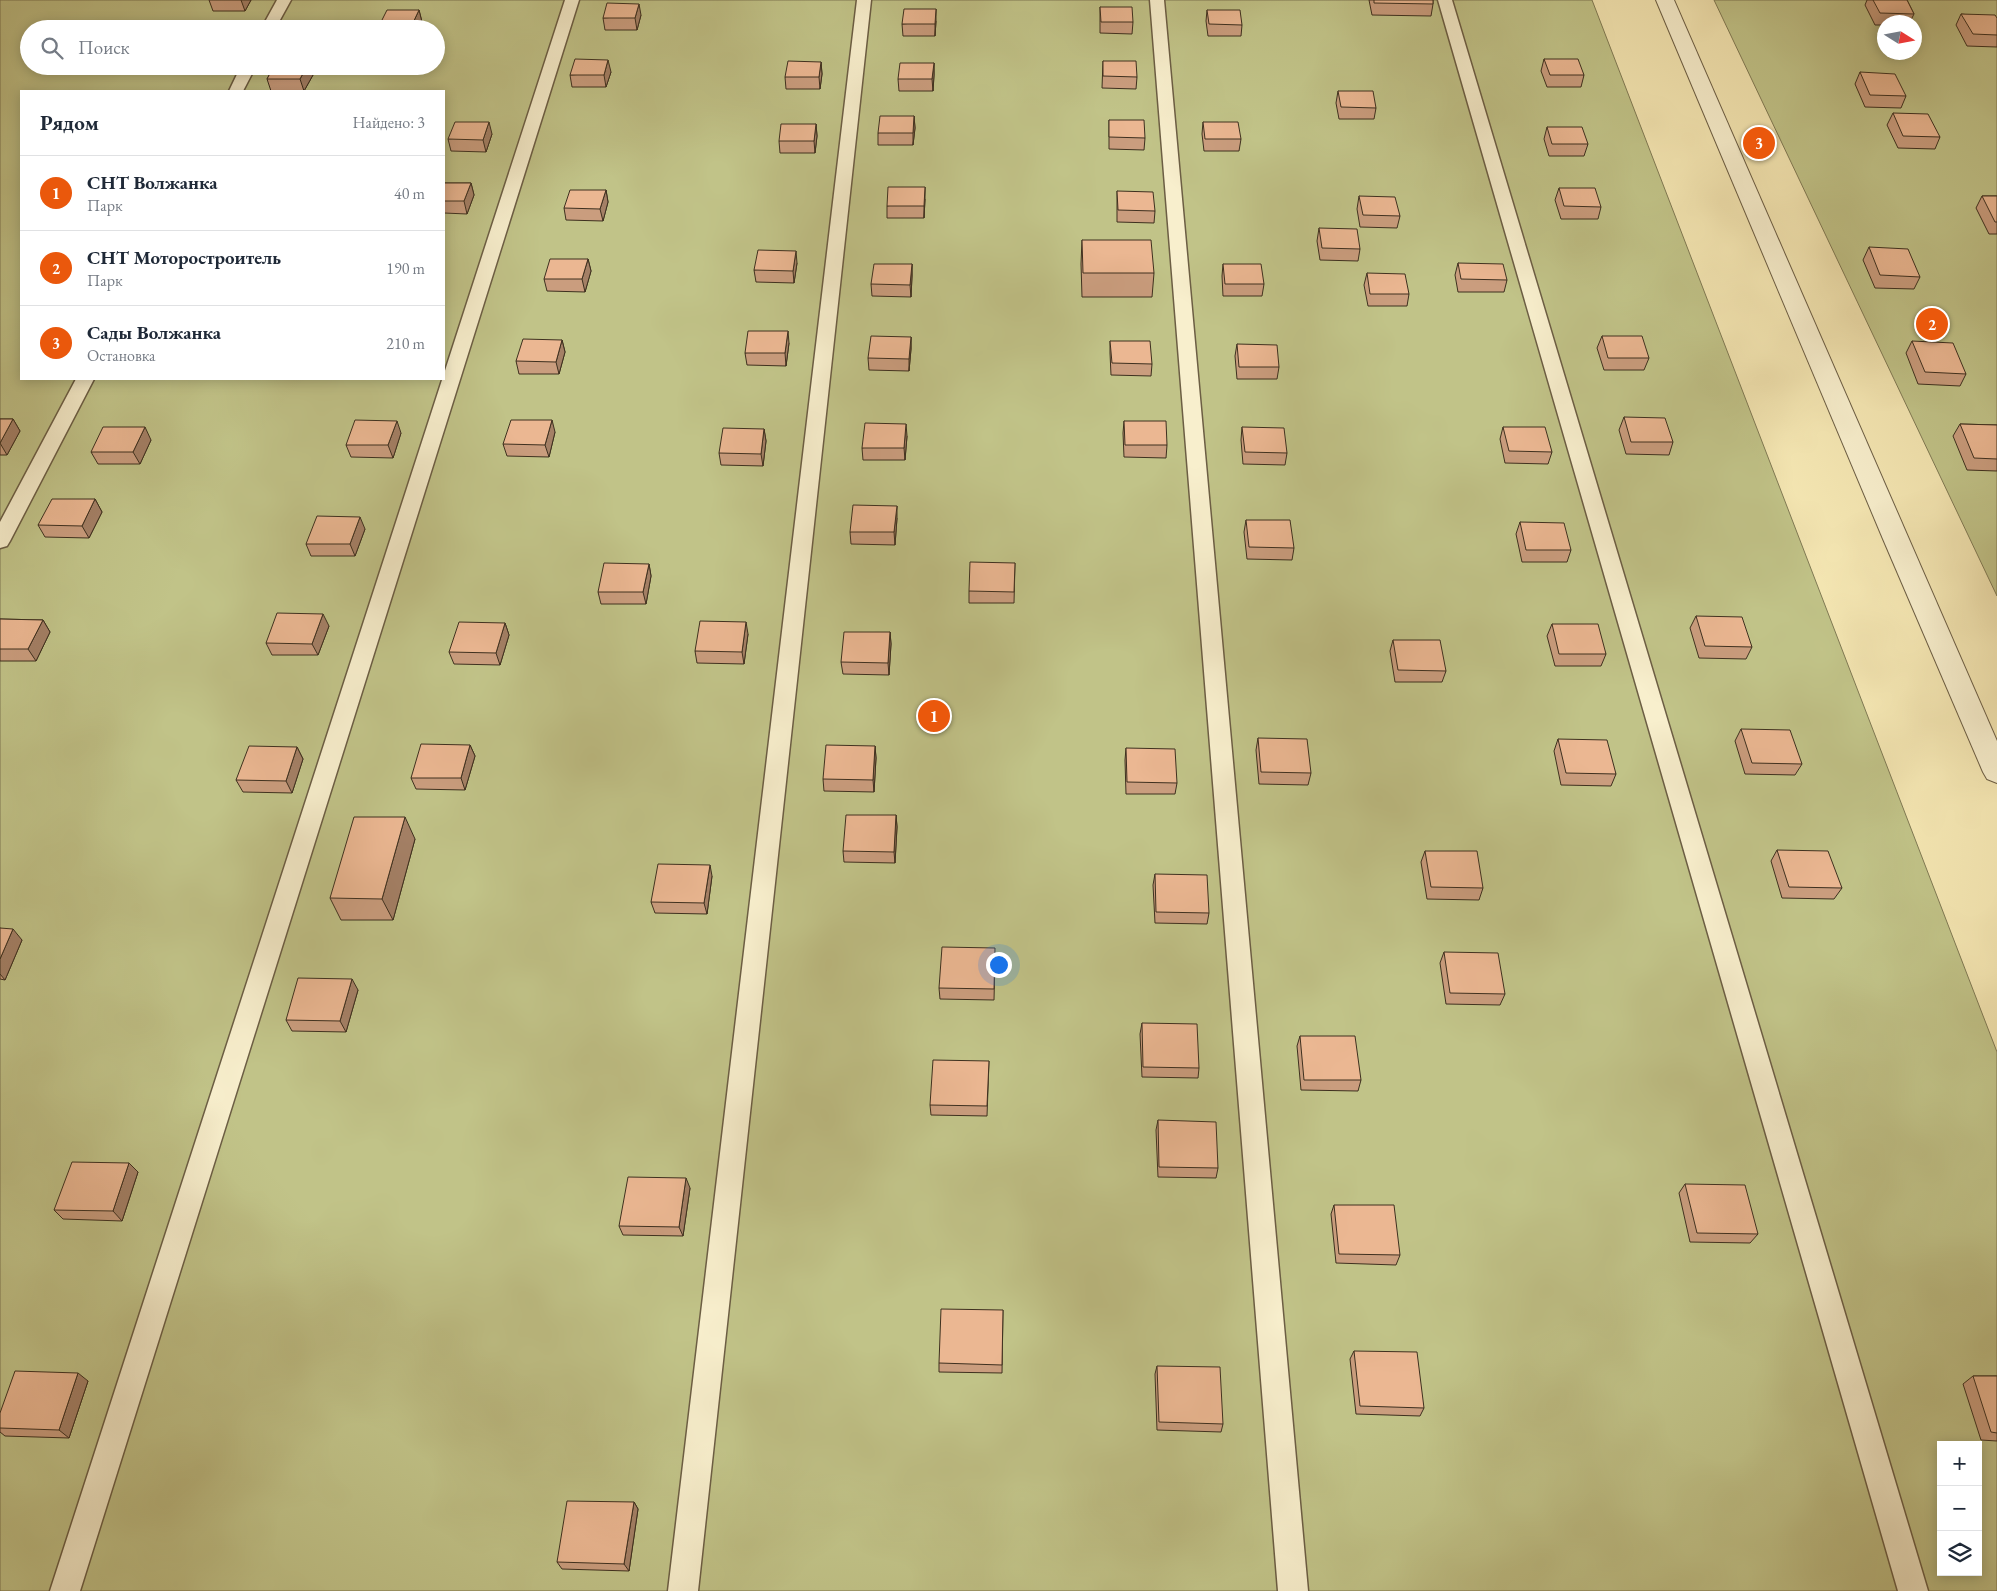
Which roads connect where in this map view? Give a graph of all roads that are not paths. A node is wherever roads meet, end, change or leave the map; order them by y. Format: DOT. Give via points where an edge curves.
graph roads {
  1 [pos="284,0"];
  2 [pos="572,0"];
  3 [pos="864,0"];
  4 [pos="1157,0"];
  5 [pos="1445,0"];
  6 [pos="1665,0"];
  7 [pos="273,20"];
  8 [pos="244,75"];
  9 [pos="237,90"];
  10 [pos="84,380"];
  11 [pos="0,541"];
  12 [pos="1997,772"];
  13 [pos="65,1591"];
  14 [pos="683,1591"];
  15 [pos="1293,1591"];
  16 [pos="1913,1591"];
  1 -- 7 [label="lane"];
  2 -- 13 [label="lane"];
  3 -- 14 [label="lane"];
  4 -- 15 [label="lane"];
  5 -- 16 [label="lane"];
  6 -- 12 [label="street"];
  8 -- 9 [label="lane"];
  10 -- 11 [label="lane"];
}
